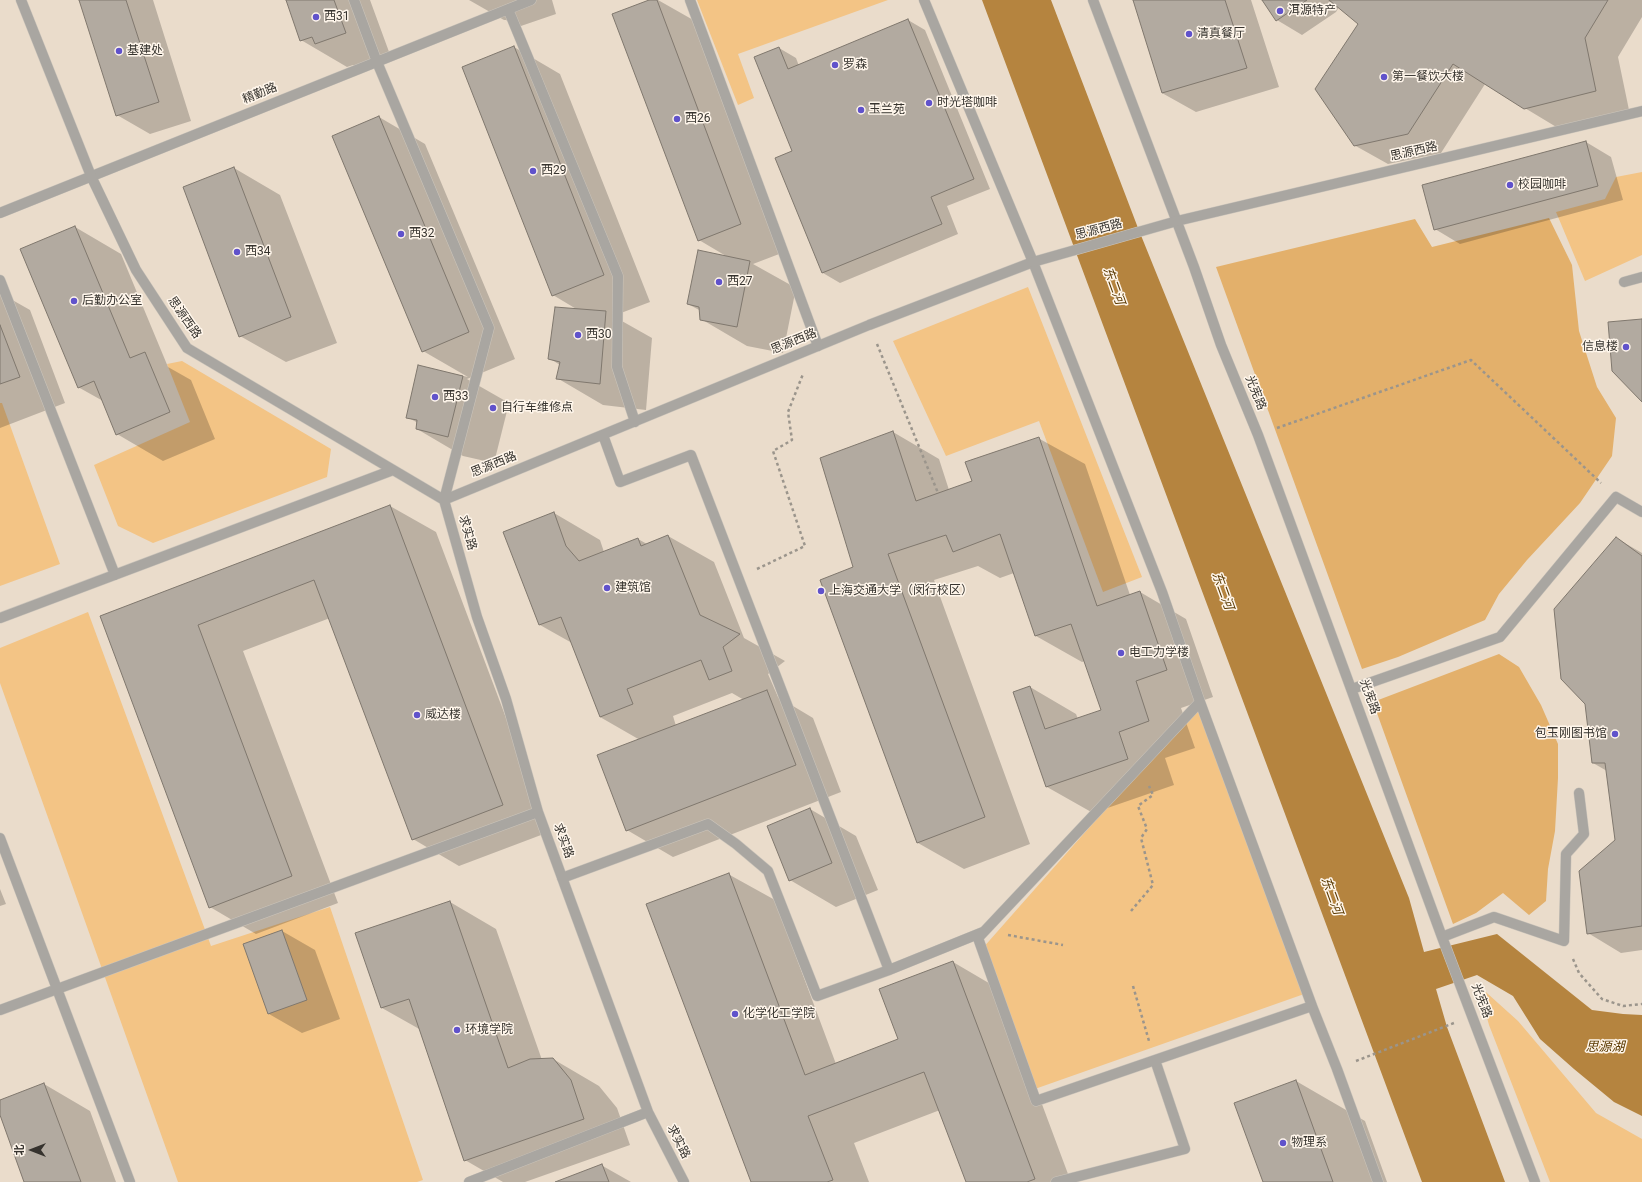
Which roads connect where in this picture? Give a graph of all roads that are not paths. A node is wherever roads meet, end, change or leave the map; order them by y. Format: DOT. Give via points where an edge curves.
graph roads {
  1 [pos="21,0"];
  2 [pos="354,0"];
  3 [pos="531,0"];
  4 [pos="690,0"];
  5 [pos="924,0"];
  6 [pos="1093,0"];
  7 [pos="508,9"];
  8 [pos="377,62"];
  9 [pos="1642,111"];
  10 [pos="91,176"];
  11 [pos="0,213"];
  12 [pos="1177,221"];
  13 [pos="1033,262"];
  14 [pos="1642,277"];
  15 [pos="0,280"];
  16 [pos="1624,282"];
  17 [pos="818,346"];
  18 [pos="635,422"];
  19 [pos="602,435"];
  20 [pos="393,470"];
  21 [pos="444,500"];
  22 [pos="1642,512"];
  23 [pos="115,575"];
  24 [pos="0,618"];
  25 [pos="1352,689"];
  26 [pos="1200,702"];
  27 [pos="1579,793"];
  28 [pos="538,812"];
  29 [pos="0,838"];
  30 [pos="562,878"];
  31 [pos="984,931"];
  32 [pos="1442,937"];
  33 [pos="889,970"];
  34 [pos="57,988"];
  35 [pos="1312,1006"];
  36 [pos="0,1010"];
  37 [pos="1155,1060"];
  38 [pos="648,1112"];
  39 [pos="130,1182"];
  40 [pos="469,1182"];
  41 [pos="684,1182"];
  42 [pos="1056,1182"];
  43 [pos="1378,1182"];
  44 [pos="1535,1182"];
  1 -- 10 [label="street, 思源西路"];
  2 -- 8 [label="street"];
  3 -- 7 [label="street, 精勤路"];
  4 -- 17 [label="street"];
  5 -- 13 [label="street"];
  6 -- 12 [label="street, 光宪路"];
  7 -- 8 [label="street, 精勤路"];
  7 -- 18 [label="street" via="618,276 617,367"];
  8 -- 10 [label="street, 精勤路"];
  8 -- 21 [label="street" via="489,328"];
  9 -- 12 [label="street, 思源西路"];
  10 -- 11 [label="street, 精勤路"];
  10 -- 20 [label="street, 思源西路" via="136,270 188,348"];
  12 -- 13 [label="street, 思源西路"];
  12 -- 25 [label="street, 光宪路"];
  13 -- 17 [label="street, 思源西路"];
  13 -- 26 [label="street" via="1162,592"];
  14 -- 16 [label="street"];
  15 -- 23 [label="street"];
  17 -- 18 [label="street, 思源西路"];
  18 -- 19 [label="street, 思源西路"];
  19 -- 21 [label="street, 思源西路"];
  19 -- 33 [label="street" via="620,482 691,455"];
  20 -- 21 [label="street, 思源西路"];
  20 -- 23 [label="street"];
  21 -- 28 [label="street, 求实路" via="477,617 506,699"];
  22 -- 25 [label="street" via="1616,497 1500,637"];
  23 -- 24 [label="street"];
  25 -- 32 [label="street, 光宪路"];
  26 -- 31 [label="street"];
  26 -- 35 [label="street"];
  27 -- 32 [label="street" via="1584,834 1566,854 1564,941 1494,917"];
  28 -- 30 [label="street, 求实路"];
  28 -- 34 [label="street"];
  29 -- 34 [label="street"];
  30 -- 33 [label="street" via="708,824 768,871 817,996"];
  30 -- 38 [label="street, 求实路"];
  31 -- 33 [label="street"];
  31 -- 37 [label="street" via="978,938 1036,1101"];
  32 -- 44 [label="street, 光宪路"];
  34 -- 36 [label="street"];
  34 -- 39 [label="street"];
  35 -- 37 [label="street"];
  35 -- 43 [label="street"];
  37 -- 42 [label="street" via="1185,1149"];
  38 -- 40 [label="street"];
  38 -- 41 [label="street, 求实路"];
}
